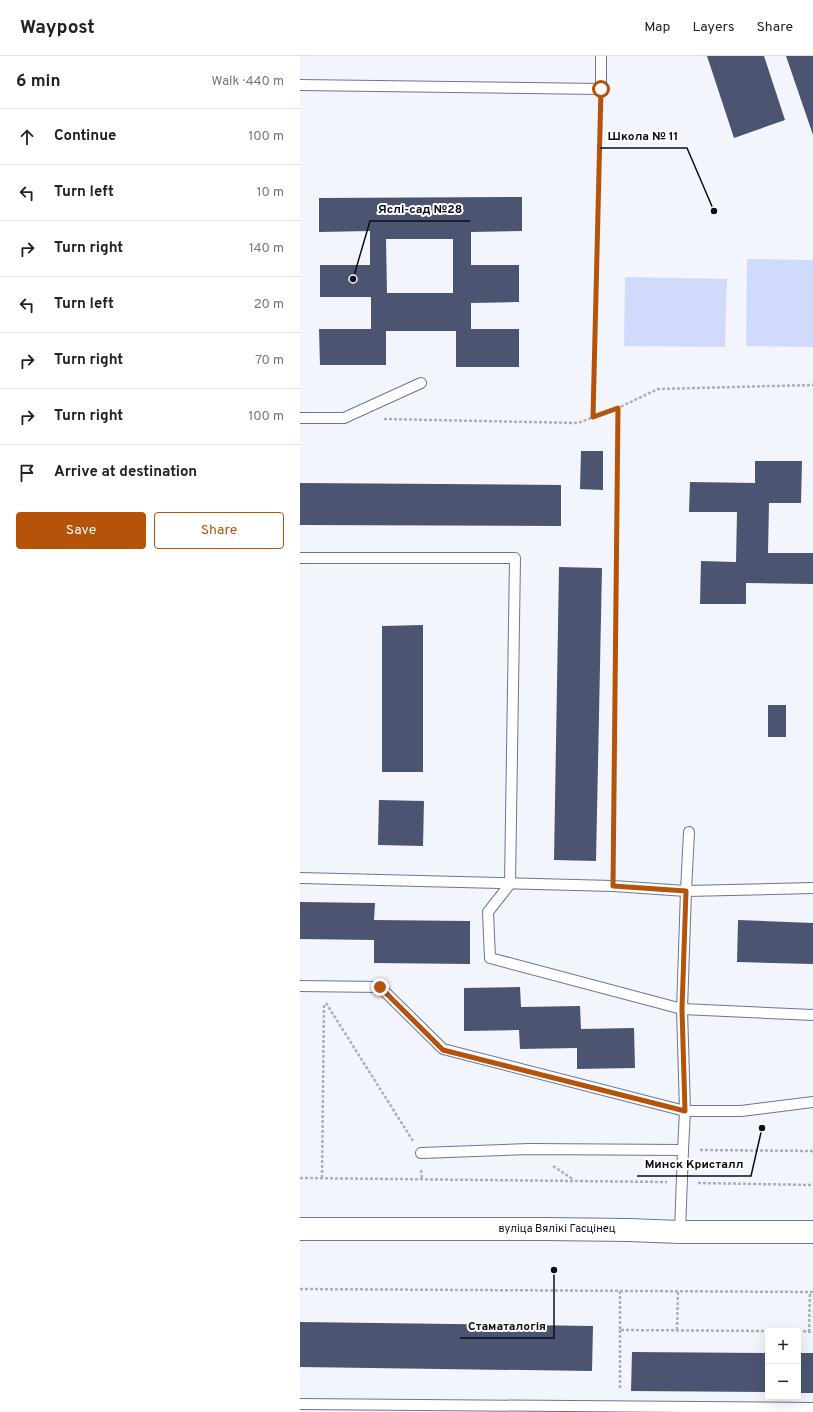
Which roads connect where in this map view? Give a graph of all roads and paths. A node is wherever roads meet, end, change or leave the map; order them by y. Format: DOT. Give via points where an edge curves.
graph roads {
  1 [pos="601,56"];
  2 [pos="300,85"];
  3 [pos="601,89"];
  4 [pos="421,383"];
  5 [pos="813,385"];
  6 [pos="618,408"];
  7 [pos="593,417"];
  8 [pos="300,418"];
  9 [pos="383,419"];
  10 [pos="300,558"];
  11 [pos="689,832"];
  12 [pos="300,878"];
  13 [pos="510,884"];
  14 [pos="613,886"];
  15 [pos="813,888"];
  16 [pos="686,891"];
  17 [pos="300,986"];
  18 [pos="682,1009"];
  19 [pos="813,1015"];
  20 [pos="813,1102"];
  21 [pos="685,1111"];
  22 [pos="683,1150"];
  23 [pos="813,1151"];
  24 [pos="421,1153"];
  25 [pos="300,1178"];
  26 [pos="322,1178"];
  27 [pos="422,1179"];
  28 [pos="682,1183"];
  29 [pos="813,1185"];
  30 [pos="300,1229"];
  31 [pos="680,1232"];
  32 [pos="813,1232"];
  33 [pos="300,1288"];
  34 [pos="620,1290"];
  35 [pos="678,1291"];
  36 [pos="811,1292"];
  37 [pos="620,1330"];
  38 [pos="677,1330"];
  39 [pos="765,1331"];
  40 [pos="801,1332"];
  41 [pos="809,1332"];
  42 [pos="813,1332"];
  43 [pos="300,1404"];
  44 [pos="620,1407"];
  45 [pos="319,1408"];
  46 [pos="813,1408"];
  47 [pos="453,1409"];
  48 [pos="576,1409"];
  1 -- 3 [label="lane"];
  2 -- 3 [label="lane"];
  3 -- 7 [label="path"];
  4 -- 8 [label="lane" via="344,418"];
  5 -- 6 [label="path" via="658,389"];
  6 -- 7 [label="path"];
  6 -- 14 [label="path"];
  7 -- 9 [label="path" via="578,423"];
  10 -- 13 [label="lane" via="515,558"];
  11 -- 16 [label="lane"];
  12 -- 13 [label="lane"];
  13 -- 14 [label="lane"];
  13 -- 18 [label="lane" via="488,912 490,958"];
  14 -- 16 [label="lane"];
  15 -- 16 [label="lane"];
  16 -- 18 [label="lane"];
  17 -- 21 [label="lane" via="380,987 443,1050"];
  18 -- 19 [label="lane"];
  18 -- 21 [label="lane"];
  20 -- 21 [label="lane" via="741,1111"];
  21 -- 22 [label="lane"];
  22 -- 23 [label="path"];
  22 -- 24 [label="lane" via="529,1149"];
  22 -- 28 [label="lane"];
  24 -- 26 [label="path" via="324,999"];
  24 -- 27 [label="path"];
  25 -- 26 [label="path"];
  26 -- 27 [label="path"];
  27 -- 28 [label="path"];
  28 -- 29 [label="path"];
  28 -- 31 [label="lane"];
  30 -- 31 [label="main road, вуліца Вялікі Гасцінец"];
  31 -- 32 [label="main road, вуліца Вялікі Гасцінец"];
  33 -- 34 [label="path"];
  34 -- 35 [label="path"];
  34 -- 37 [label="path"];
  35 -- 36 [label="path"];
  35 -- 38 [label="path"];
  36 -- 41 [label="path"];
  37 -- 38 [label="path"];
  37 -- 44 [label="path"];
  38 -- 39 [label="path"];
  40 -- 41 [label="path"];
  41 -- 42 [label="path"];
  43 -- 45 [label="lane"];
  44 -- 46 [label="lane"];
  44 -- 48 [label="lane"];
  45 -- 47 [label="lane"];
  47 -- 48 [label="lane"];
}
